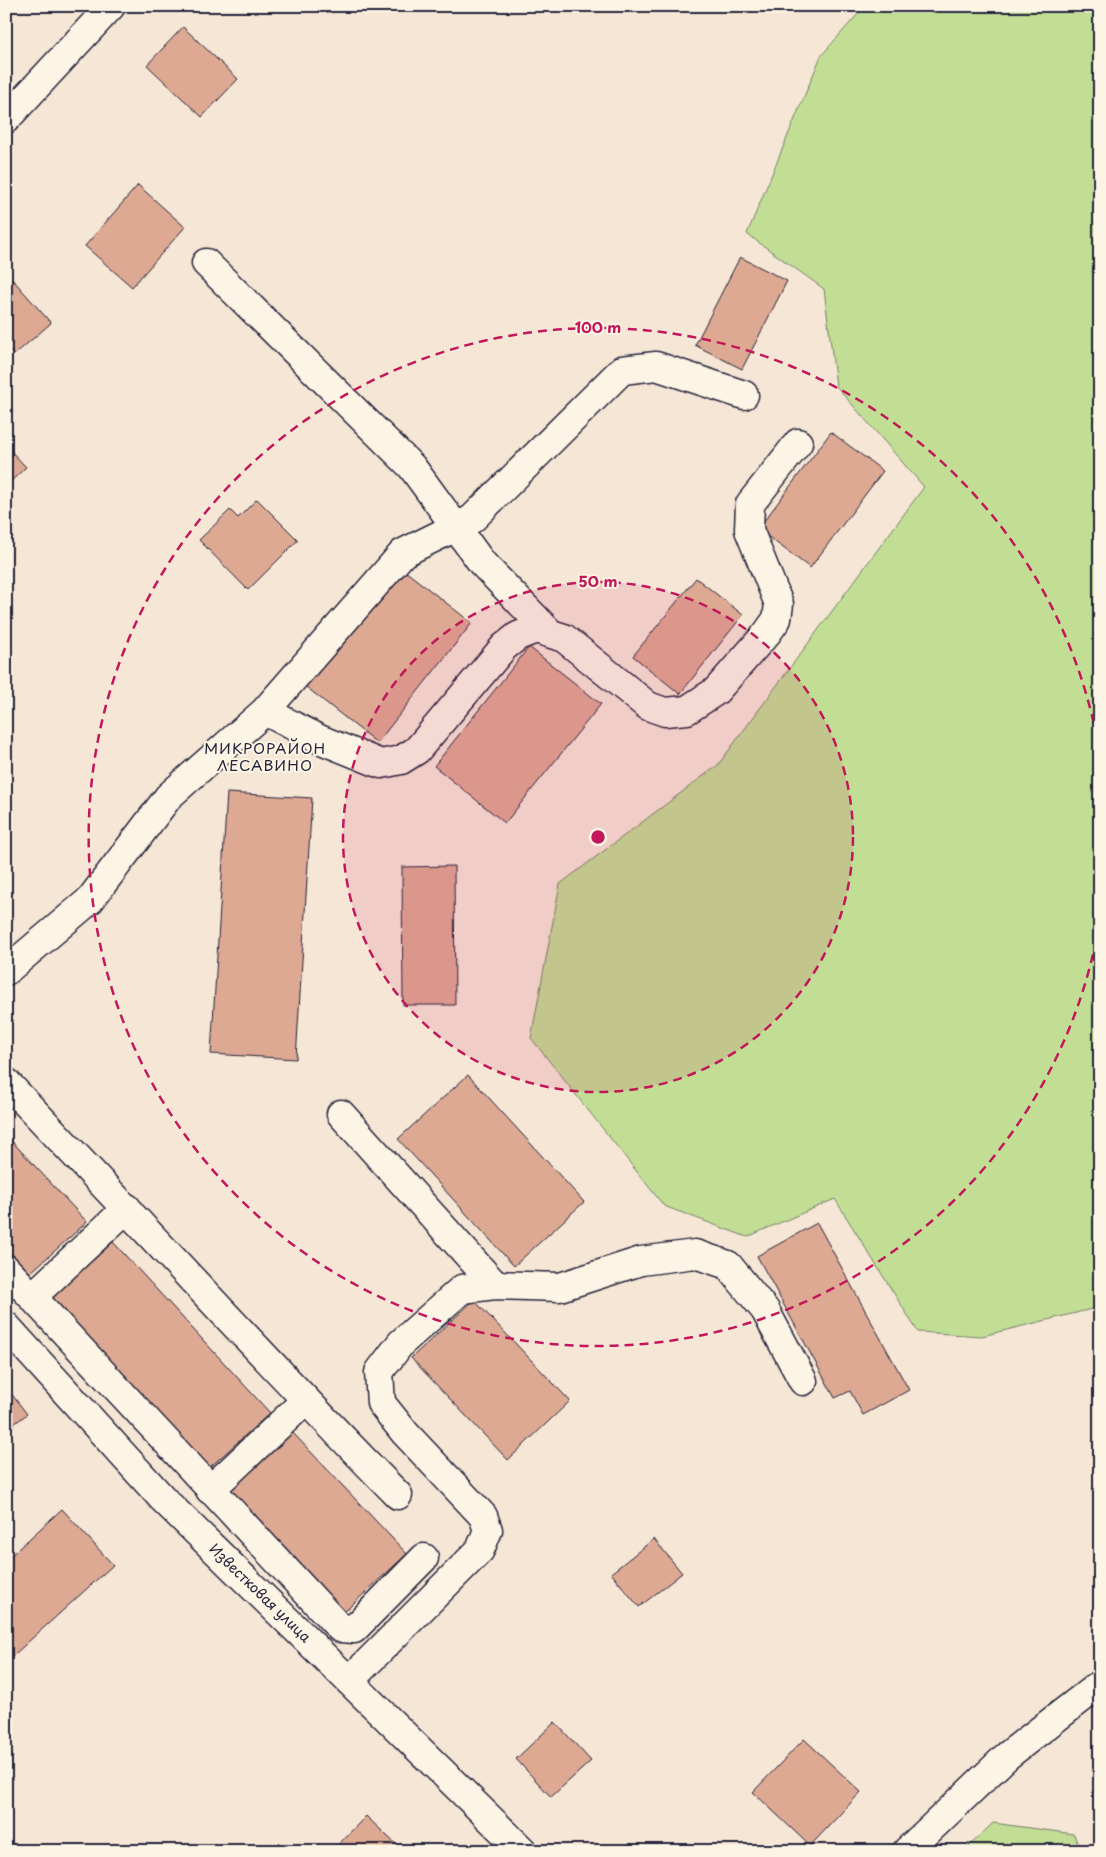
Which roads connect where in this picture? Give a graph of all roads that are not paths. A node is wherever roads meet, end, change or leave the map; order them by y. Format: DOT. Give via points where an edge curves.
graph roads {
  1 [pos="111,6"];
  2 [pos="6,119"];
  3 [pos="206,263"];
  4 [pos="744,395"];
  5 [pos="798,443"];
  6 [pos="456,527"];
  7 [pos="550,632"];
  8 [pos="264,711"];
  9 [pos="6,971"];
  10 [pos="6,1082"];
  11 [pos="341,1114"];
  12 [pos="127,1208"];
  13 [pos="6,1269"];
  14 [pos="495,1285"];
  15 [pos="32,1297"];
  16 [pos="6,1326"];
  17 [pos="803,1381"];
  18 [pos="306,1400"];
  19 [pos="210,1490"];
  20 [pos="398,1495"];
  21 [pos="424,1558"];
  22 [pos="349,1681"];
  23 [pos="1100,1684"];
  24 [pos="523,1851"];
  25 [pos="907,1851"];
  1 -- 2 [label="lane"];
  3 -- 6 [label="lane" via="412,467"];
  4 -- 6 [label="lane" via="656,366 622,370 472,519"];
  5 -- 7 [label="lane" via="750,504 749,530 779,604 777,619 716,690 688,710 665,712 648,706 564,638"];
  6 -- 7 [label="lane" via="482,563"];
  6 -- 8 [label="lane" via="403,553"];
  7 -- 8 [label="lane" via="536,629 518,636 504,647 417,750 401,760 380,764 319,739"];
  8 -- 9 [label="lane" via="169,796 90,900"];
  10 -- 12 [label="lane"];
  11 -- 14 [label="lane"];
  12 -- 15 [label="lane"];
  12 -- 18 [label="lane"];
  13 -- 15 [label="lane"];
  14 -- 17 [label="lane" via="560,1287 641,1261 695,1254 728,1265 765,1310"];
  14 -- 22 [label="lane" via="462,1289 401,1343 379,1372 381,1403 483,1516 488,1530 480,1550"];
  15 -- 19 [label="lane"];
  16 -- 22 [label="lane, Известковая улица" via="164,1499"];
  18 -- 19 [label="lane"];
  18 -- 20 [label="lane"];
  19 -- 21 [label="lane" via="340,1628 354,1629"];
  22 -- 24 [label="lane, Известковая улица"];
  23 -- 25 [label="lane" via="1007,1756"];
}
